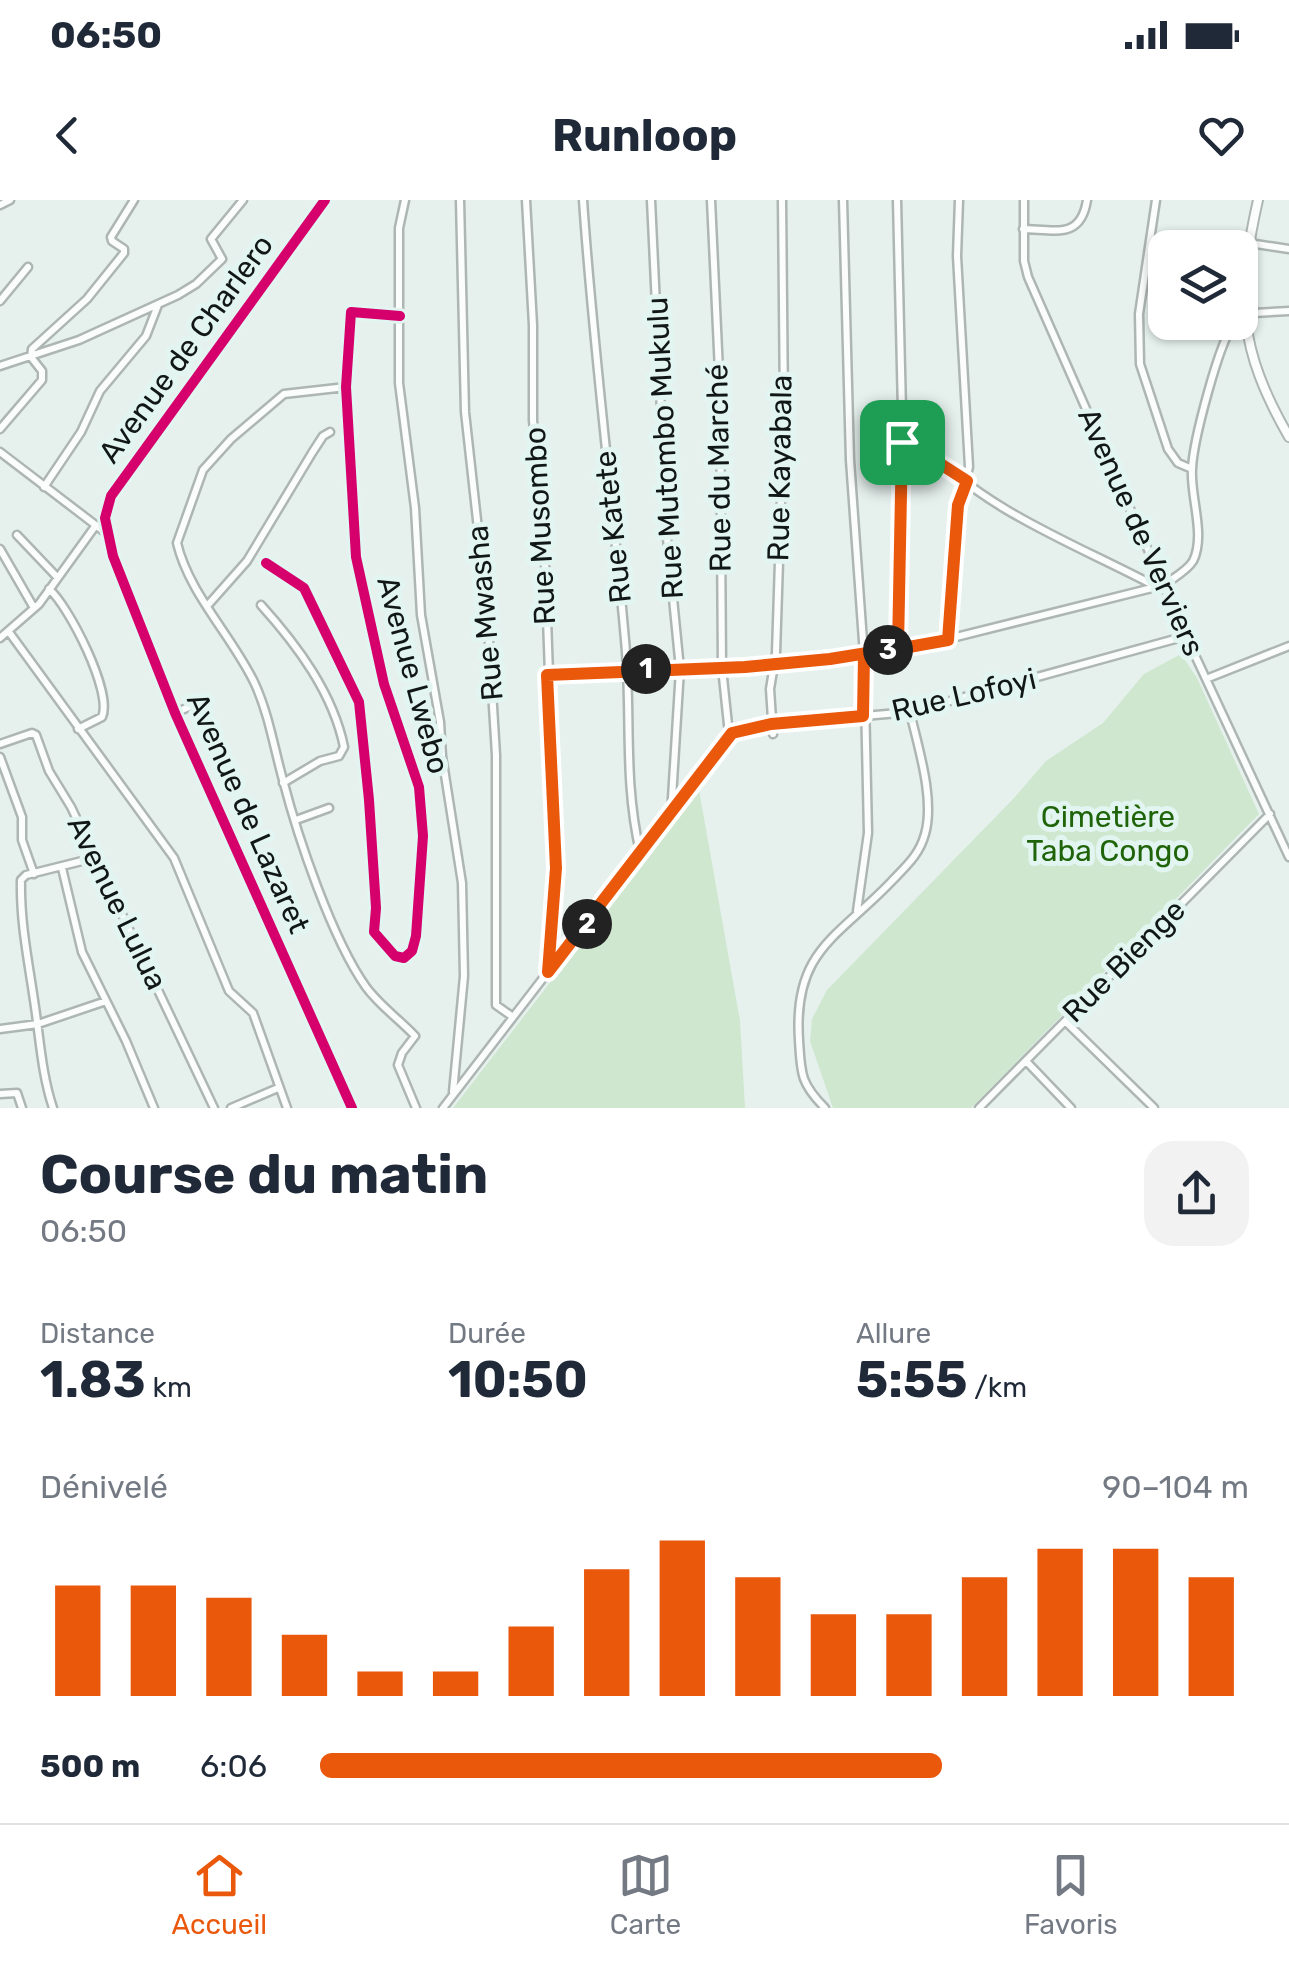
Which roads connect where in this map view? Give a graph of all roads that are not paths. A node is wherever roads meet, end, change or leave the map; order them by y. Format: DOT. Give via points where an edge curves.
graph roads {
  1 [pos="10,200"];
  2 [pos="134,200"];
  3 [pos="243,200"];
  4 [pos="325,200"];
  5 [pos="405,200"];
  6 [pos="460,200"];
  7 [pos="526,200"];
  8 [pos="582,200"];
  9 [pos="651,200"];
  10 [pos="711,200"];
  11 [pos="782,200"];
  12 [pos="843,200"];
  13 [pos="897,200"];
  14 [pos="958,200"];
  15 [pos="1024,200"];
  16 [pos="1088,200"];
  17 [pos="1156,200"];
  18 [pos="1258,200"];
  19 [pos="0,205"];
  20 [pos="1023,230"];
  21 [pos="1251,230"];
  22 [pos="1258,244"];
  23 [pos="1289,248"];
  24 [pos="28,267"];
  25 [pos="0,301"];
  26 [pos="158,304"];
  27 [pos="1289,311"];
  28 [pos="400,316"];
  29 [pos="1258,316"];
  30 [pos="1225,340"];
  31 [pos="1247,340"];
  32 [pos="31,357"];
  33 [pos="0,366"];
  34 [pos="346,386"];
  35 [pos="0,429"];
  36 [pos="330,432"];
  37 [pos="1289,437"];
  38 [pos="902,442"];
  39 [pos="0,452"];
  40 [pos="1192,469"];
  41 [pos="967,481"];
  42 [pos="44,487"];
  43 [pos="96,525"];
  44 [pos="107,534"];
  45 [pos="17,536"];
  46 [pos="0,549"];
  47 [pos="266,563"];
  48 [pos="58,577"];
  49 [pos="1160,586"];
  50 [pos="49,589"];
  51 [pos="261,604"];
  52 [pos="208,605"];
  53 [pos="34,608"];
  54 [pos="10,632"];
  55 [pos="1186,636"];
  56 [pos="0,638"];
  57 [pos="948,640"];
  58 [pos="1289,646"];
  59 [pos="898,648"];
  60 [pos="864,655"];
  61 [pos="772,664"];
  62 [pos="722,668"];
  63 [pos="680,669"];
  64 [pos="628,670"];
  65 [pos="547,675"];
  66 [pos="1206,679"];
  67 [pos="207,699"];
  68 [pos="910,712"];
  69 [pos="175,713"];
  70 [pos="863,716"];
  71 [pos="771,724"];
  72 [pos="78,728"];
  73 [pos="773,734"];
  74 [pos="729,736"];
  75 [pos="0,744"];
  76 [pos="0,757"];
  77 [pos="283,783"];
  78 [pos="329,808"];
  79 [pos="1270,814"];
  80 [pos="671,815"];
  81 [pos="296,820"];
  82 [pos="1286,841"];
  83 [pos="640,854"];
  84 [pos="1289,856"];
  85 [pos="94,858"];
  86 [pos="62,868"];
  87 [pos="34,874"];
  88 [pos="856,911"];
  89 [pos="548,972"];
  90 [pos="106,1001"];
  91 [pos="514,1018"];
  92 [pos="1065,1021"];
  93 [pos="38,1024"];
  94 [pos="0,1030"];
  95 [pos="1026,1061"];
  96 [pos="278,1088"];
  97 [pos="0,1094"];
  98 [pos="453,1096"];
  99 [pos="984,1106"];
  100 [pos="152,1107"];
  101 [pos="22,1108"];
  102 [pos="54,1108"];
  103 [pos="214,1108"];
  104 [pos="231,1108"];
  105 [pos="286,1108"];
  106 [pos="352,1108"];
  107 [pos="416,1108"];
  108 [pos="444,1108"];
  109 [pos="825,1108"];
  110 [pos="1070,1108"];
  111 [pos="1154,1108"];
  1 -- 19 [label="street"];
  2 -- 32 [label="street" via="111,237 124,249 121,258"];
  3 -- 26 [label="street" via="212,238 220,260 190,288"];
  4 -- 44 [label="street, Avenue de Charlero" via="111,496"];
  5 -- 28 [label="street" via="399,220"];
  6 -- 91 [label="street, Rue Mwasha" via="465,412 496,755 496,1005"];
  7 -- 65 [label="street, Rue Musombo"];
  8 -- 64 [label="street, Rue Katete"];
  9 -- 63 [label="street, Rue Mutombo Mukulu"];
  10 -- 62 [label="street, Rue du Marché"];
  11 -- 61 [label="street, Rue Kayabala" via="784,409"];
  12 -- 60 [label="street"];
  13 -- 38 [label="street"];
  14 -- 41 [label="street"];
  15 -- 20 [label="street, Avenue de Verviers"];
  16 -- 20 [label="street" via="1078,225"];
  17 -- 40 [label="street" via="1138,322 1140,364 1168,449"];
  18 -- 21 [label="main road"];
  20 -- 49 [label="street, Avenue de Verviers" via="1028,277 1141,528"];
  22 -- 23 [label="street"];
  24 -- 25 [label="street"];
  26 -- 32 [label="street"];
  26 -- 42 [label="street" via="146,336 100,391"];
  27 -- 29 [label="street"];
  28 -- 34 [label="street, Avenue Lwebo" via="355,310 350,315"];
  28 -- 98 [label="street" via="399,383 421,615 462,883 464,976"];
  30 -- 40 [label="street"];
  31 -- 37 [label="main road"];
  32 -- 33 [label="street"];
  32 -- 35 [label="street" via="42,380"];
  34 -- 47 [label="street, Avenue Lwebo" via="357,564 420,800 416,936 410,955 399,959 375,937 359,702 304,588"];
  34 -- 52 [label="street" via="280,396 203,470 177,543"];
  36 -- 52 [label="street" via="248,560"];
  38 -- 41 [label="street" via="924,444"];
  38 -- 59 [label="street"];
  39 -- 42 [label="street"];
  40 -- 49 [label="street" via="1194,557"];
  41 -- 49 [label="street" via="1010,514"];
  41 -- 57 [label="street" via="958,505"];
  42 -- 43 [label="street"];
  43 -- 44 [label="street"];
  43 -- 48 [label="street"];
  44 -- 69 [label="street, Avenue de Lazaret"];
  45 -- 48 [label="street"];
  46 -- 53 [label="street"];
  48 -- 50 [label="street"];
  49 -- 55 [label="street, Avenue de Verviers"];
  49 -- 57 [label="street"];
  50 -- 53 [label="street"];
  50 -- 72 [label="street" via="95,668 105,709"];
  51 -- 77 [label="street" via="319,684 344,747 339,756"];
  52 -- 77 [label="street" via="254,682"];
  53 -- 54 [label="street"];
  54 -- 56 [label="street"];
  54 -- 72 [label="street"];
  55 -- 66 [label="street, Avenue de Verviers"];
  55 -- 68 [label="street, Rue Lofoyi"];
  57 -- 59 [label="street"];
  58 -- 66 [label="street"];
  59 -- 60 [label="street"];
  60 -- 61 [label="street"];
  60 -- 70 [label="street"];
  61 -- 62 [label="street"];
  61 -- 71 [label="street, Rue Kayabala"];
  62 -- 63 [label="street"];
  62 -- 74 [label="street, Rue du Marché"];
  63 -- 64 [label="street"];
  63 -- 80 [label="street, Rue Mutombo Mukulu"];
  64 -- 65 [label="street"];
  64 -- 83 [label="street, Rue Katete" via="626,739"];
  65 -- 89 [label="street, Rue Musombo" via="556,868"];
  66 -- 79 [label="street, Avenue de Verviers"];
  67 -- 69 [label="street"];
  68 -- 70 [label="street, Rue Lofoyi"];
  68 -- 88 [label="street" via="925,779 926,830 905,870"];
  69 -- 106 [label="street, Avenue de Lazaret"];
  70 -- 71 [label="street, Rue Lofoyi"];
  70 -- 88 [label="street" via="868,834"];
  71 -- 73 [label="street, Rue Kayabala"];
  71 -- 74 [label="street, Rue Lofoyi"];
  72 -- 96 [label="street" via="174,858 226,984 254,1012"];
  74 -- 80 [label="street"];
  75 -- 85 [label="street, Avenue Lulua" via="36,734"];
  76 -- 87 [label="street"];
  77 -- 81 [label="street"];
  78 -- 81 [label="street"];
  79 -- 82 [label="street, Avenue de Verviers"];
  79 -- 92 [label="street, Rue Bienge"];
  80 -- 83 [label="street"];
  81 -- 107 [label="street" via="357,972 415,1036 398,1065"];
  82 -- 84 [label="street, Avenue de Verviers"];
  83 -- 89 [label="street"];
  85 -- 86 [label="street"];
  85 -- 103 [label="street, Avenue Lulua"];
  86 -- 87 [label="street"];
  86 -- 90 [label="street" via="82,952"];
  87 -- 93 [label="street" via="21,880 21,915"];
  88 -- 109 [label="street" via="814,956 796,1024 801,1075"];
  89 -- 91 [label="street"];
  90 -- 93 [label="street"];
  90 -- 100 [label="street"];
  91 -- 98 [label="street"];
  92 -- 95 [label="street, Rue Bienge"];
  92 -- 111 [label="street"];
  93 -- 94 [label="street"];
  93 -- 102 [label="street"];
  95 -- 99 [label="street, Rue Bienge"];
  95 -- 110 [label="street"];
  96 -- 104 [label="street"];
  96 -- 105 [label="street"];
  97 -- 101 [label="street" via="17,1092"];
  98 -- 108 [label="street"];
}
